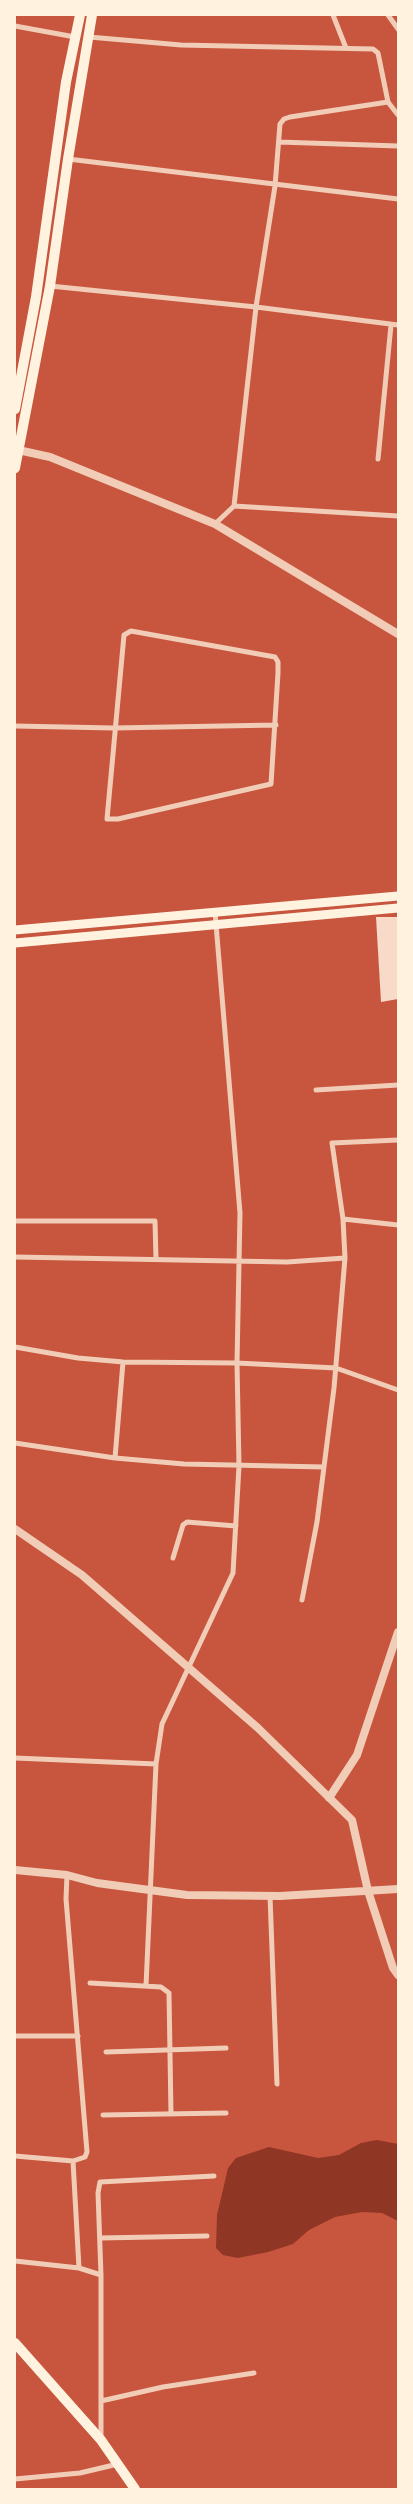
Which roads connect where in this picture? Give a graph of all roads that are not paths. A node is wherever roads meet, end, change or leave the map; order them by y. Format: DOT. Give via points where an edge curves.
graph roads {
  1 [pos="80,15"];
  2 [pos="92,15"];
  3 [pos="333,15"];
  4 [pos="388,15"];
  5 [pos="15,26"];
  6 [pos="398,29"];
  7 [pos="75,36"];
  8 [pos="88,37"];
  9 [pos="346,48"];
  10 [pos="388,102"];
  11 [pos="398,115"];
  12 [pos="279,142"];
  13 [pos="398,146"];
  14 [pos="68,159"];
  15 [pos="275,186"];
  16 [pos="398,199"];
  17 [pos="50,286"];
  18 [pos="256,307"];
  19 [pos="391,325"];
  20 [pos="398,325"];
  21 [pos="15,410"];
  22 [pos="18,450"];
  23 [pos="378,459"];
  24 [pos="15,468"];
  25 [pos="234,506"];
  26 [pos="398,516"];
  27 [pos="215,524"];
  28 [pos="398,634"];
  29 [pos="276,725"];
  30 [pos="15,726"];
  31 [pos="114,728"];
  32 [pos="398,896"];
  33 [pos="398,908"];
  34 [pos="215,912"];
  35 [pos="216,924"];
  36 [pos="15,930"];
  37 [pos="15,943"];
  38 [pos="398,1085"];
  39 [pos="316,1090"];
  40 [pos="398,1140"];
  41 [pos="343,1219"];
  42 [pos="15,1221"];
  43 [pos="398,1225"];
  44 [pos="15,1257"];
  45 [pos="345,1258"];
  46 [pos="156,1260"];
  47 [pos="240,1261"];
  48 [pos="15,1347"];
  49 [pos="123,1362"];
  50 [pos="237,1362"];
  51 [pos="336,1368"];
  52 [pos="398,1390"];
  53 [pos="15,1443"];
  54 [pos="115,1458"];
  55 [pos="240,1466"];
  56 [pos="324,1467"];
  57 [pos="236,1526"];
  58 [pos="15,1529"];
  59 [pos="173,1558"];
  60 [pos="302,1600"];
  61 [pos="398,1632"];
  62 [pos="187,1667"];
  63 [pos="15,1758"];
  64 [pos="156,1764"];
  65 [pos="329,1798"];
  66 [pos="15,1870"];
  67 [pos="67,1875"];
  68 [pos="398,1889"];
  69 [pos="368,1891"];
  70 [pos="152,1892"];
  71 [pos="270,1896"];
  72 [pos="398,1975"];
  73 [pos="90,1983"];
  74 [pos="146,1986"];
  75 [pos="15,2036"];
  76 [pos="78,2036"];
  77 [pos="226,2048"];
  78 [pos="170,2050"];
  79 [pos="106,2052"];
  80 [pos="277,2084"];
  81 [pos="226,2113"];
  82 [pos="171,2114"];
  83 [pos="103,2116"];
  84 [pos="15,2156"];
  85 [pos="73,2161"];
  86 [pos="214,2176"];
  87 [pos="207,2236"];
  88 [pos="100,2238"];
  89 [pos="15,2261"];
  90 [pos="79,2268"];
  91 [pos="101,2275"];
  92 [pos="15,2343"];
  93 [pos="254,2373"];
  94 [pos="101,2401"];
  95 [pos="101,2440"];
  96 [pos="119,2464"];
  97 [pos="15,2479"];
  98 [pos="134,2489"];
  1 -- 7 [label="highway"];
  2 -- 8 [label="highway"];
  3 -- 9 [label="street"];
  4 -- 6 [label="street"];
  5 -- 7 [label="street"];
  7 -- 21 [label="highway" via="36,297"];
  8 -- 9 [label="street" via="181,45"];
  8 -- 14 [label="highway"];
  9 -- 10 [label="street" via="368,48 378,53"];
  10 -- 11 [label="street"];
  10 -- 12 [label="street" via="284,119 280,124"];
  12 -- 13 [label="street"];
  12 -- 15 [label="street"];
  14 -- 15 [label="street"];
  14 -- 17 [label="highway"];
  15 -- 16 [label="street"];
  15 -- 18 [label="street"];
  17 -- 18 [label="street"];
  17 -- 22 [label="highway"];
  18 -- 19 [label="street"];
  18 -- 25 [label="street"];
  19 -- 20 [label="street"];
  19 -- 23 [label="street"];
  22 -- 24 [label="highway"];
  22 -- 27 [label="street" via="50,457"];
  25 -- 26 [label="street"];
  25 -- 27 [label="street"];
  27 -- 28 [label="street"];
  29 -- 31 [label="street"];
  29 -- 31 [label="street" via="278,662 275,658 131,631 124,635"];
  29 -- 31 [label="street" via="271,784 108,819"];
  30 -- 31 [label="street"];
  32 -- 34 [label="main road"];
  33 -- 35 [label="main road"];
  34 -- 35 [label="street"];
  34 -- 36 [label="main road"];
  35 -- 37 [label="main road"];
  35 -- 47 [label="street" via="240,1213"];
  38 -- 39 [label="street"];
  40 -- 41 [label="street" via="332,1143"];
  41 -- 43 [label="street"];
  41 -- 45 [label="street"];
  42 -- 46 [label="street" via="155,1221"];
  44 -- 46 [label="street"];
  45 -- 47 [label="street"];
  45 -- 51 [label="street"];
  46 -- 47 [label="street"];
  47 -- 50 [label="street"];
  48 -- 49 [label="street"];
  49 -- 50 [label="street"];
  49 -- 54 [label="street"];
  50 -- 51 [label="street"];
  50 -- 55 [label="street"];
  51 -- 52 [label="street"];
  51 -- 56 [label="street"];
  53 -- 54 [label="street"];
  54 -- 55 [label="street"];
  55 -- 56 [label="street"];
  55 -- 57 [label="street"];
  56 -- 60 [label="street"];
  57 -- 59 [label="street" via="187,1522 183,1525"];
  57 -- 62 [label="street" via="233,1573"];
  58 -- 62 [label="street" via="82,1575"];
  61 -- 65 [label="street" via="357,1755"];
  62 -- 64 [label="street" via="162,1724"];
  62 -- 65 [label="street" via="258,1728"];
  63 -- 64 [label="street"];
  64 -- 70 [label="street"];
  65 -- 69 [label="street" via="352,1820"];
  66 -- 67 [label="street"];
  67 -- 70 [label="street"];
  67 -- 76 [label="street" via="66,1899"];
  68 -- 69 [label="street"];
  69 -- 71 [label="street"];
  69 -- 72 [label="street"];
  70 -- 71 [label="street"];
  70 -- 74 [label="street"];
  71 -- 80 [label="street"];
  73 -- 74 [label="street"];
  74 -- 78 [label="street" via="161,1987 169,1993"];
  75 -- 76 [label="street"];
  76 -- 85 [label="street" via="87,2152 85,2157"];
  77 -- 78 [label="street"];
  78 -- 79 [label="street"];
  78 -- 82 [label="street"];
  81 -- 82 [label="street"];
  82 -- 83 [label="street"];
  84 -- 85 [label="street"];
  85 -- 90 [label="street"];
  86 -- 88 [label="street" via="100,2182"];
  87 -- 88 [label="street"];
  88 -- 91 [label="street"];
  89 -- 90 [label="street"];
  90 -- 91 [label="street"];
  91 -- 94 [label="street"];
  92 -- 95 [label="highway"];
  93 -- 94 [label="street" via="163,2387"];
  94 -- 95 [label="street"];
  95 -- 96 [label="highway"];
  96 -- 97 [label="street" via="80,2473"];
  96 -- 98 [label="highway"];
}
